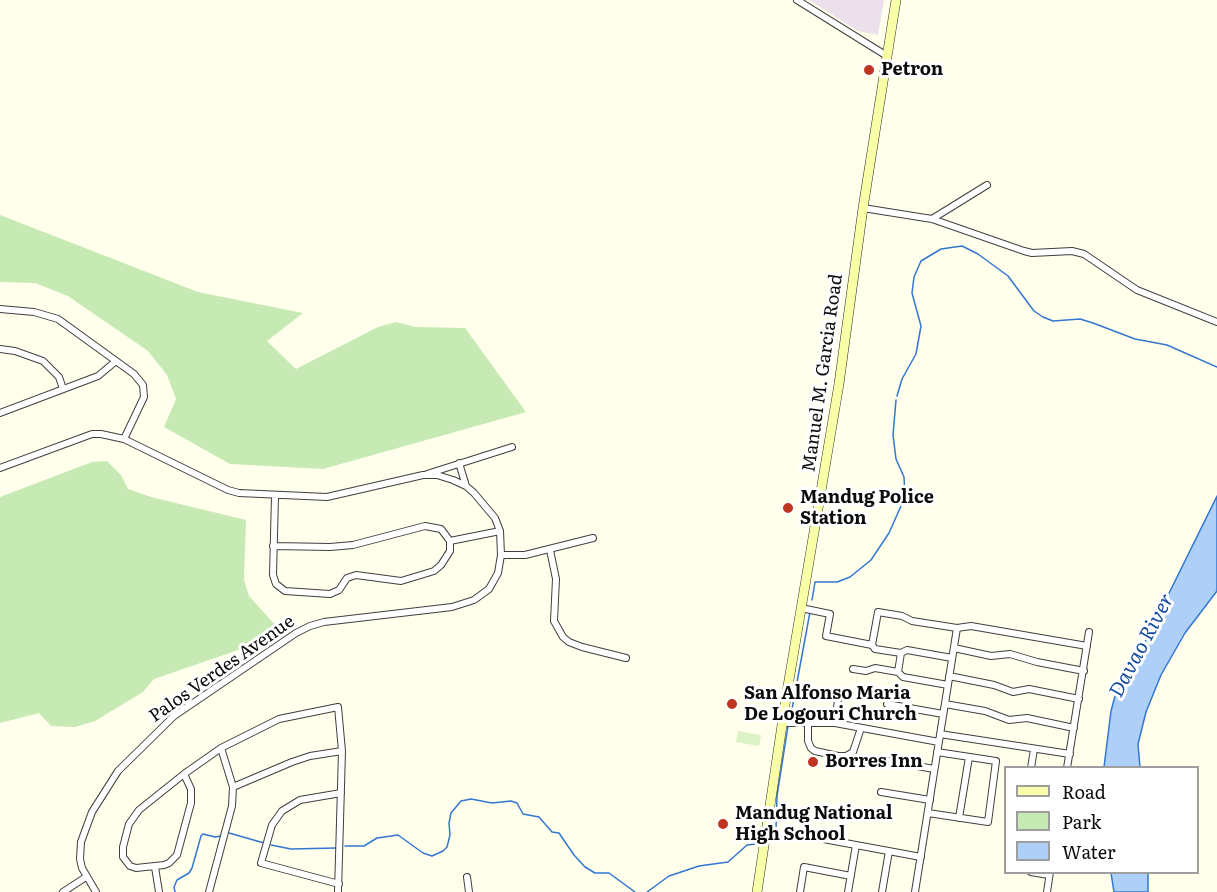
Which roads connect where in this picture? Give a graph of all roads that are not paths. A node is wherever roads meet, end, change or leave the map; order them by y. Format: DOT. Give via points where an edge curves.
graph roads {
  1 [pos="797,0"];
  2 [pos="896,0"];
  3 [pos="888,56"];
  4 [pos="987,185"];
  5 [pos="863,208"];
  6 [pos="932,219"];
  7 [pos="0,309"];
  8 [pos="1217,322"];
  9 [pos="0,350"];
  10 [pos="116,361"];
  11 [pos="63,389"];
  12 [pos="0,413"];
  13 [pos="124,439"];
  14 [pos="512,447"];
  15 [pos="459,463"];
  16 [pos="0,468"];
  17 [pos="423,475"];
  18 [pos="466,486"];
  19 [pos="274,496"];
  20 [pos="500,531"];
  21 [pos="593,538"];
  22 [pos="450,541"];
  23 [pos="273,546"];
  24 [pos="550,550"];
  25 [pos="501,555"];
  26 [pos="801,608"];
  27 [pos="957,628"];
  28 [pos="1089,632"];
  29 [pos="872,645"];
  30 [pos="1087,646"];
  31 [pos="954,648"];
  32 [pos="901,653"];
  33 [pos="626,658"];
  34 [pos="952,658"];
  35 [pos="853,669"];
  36 [pos="1084,671"];
  37 [pos="898,672"];
  38 [pos="949,676"];
  39 [pos="948,685"];
  40 [pos="1079,699"];
  41 [pos="838,700"];
  42 [pos="887,704"];
  43 [pos="945,704"];
  44 [pos="943,714"];
  45 [pos="782,723"];
  46 [pos="835,723"];
  47 [pos="808,724"];
  48 [pos="861,728"];
  49 [pos="1074,728"];
  50 [pos="940,734"];
  51 [pos="939,742"];
  52 [pos="221,748"];
  53 [pos="1034,749"];
  54 [pos="342,751"];
  55 [pos="937,752"];
  56 [pos="1070,754"];
  57 [pos="969,757"];
  58 [pos="890,761"];
  59 [pos="1031,766"];
  60 [pos="1068,766"];
  61 [pos="934,769"];
  62 [pos="184,774"];
  63 [pos="233,788"];
  64 [pos="881,792"];
  65 [pos="341,793"];
  66 [pos="930,800"];
  67 [pos="927,813"];
  68 [pos="959,818"];
  69 [pos="818,838"];
  70 [pos="856,845"];
  71 [pos="889,851"];
  72 [pos="921,857"];
  73 [pos="155,867"];
  74 [pos="1050,874"];
  75 [pos="851,876"];
  76 [pos="86,877"];
  77 [pos="467,878"];
  78 [pos="339,888"];
  79 [pos="63,892"];
  80 [pos="96,892"];
  81 [pos="159,892"];
  82 [pos="209,892"];
  83 [pos="469,892"];
  84 [pos="757,892"];
  85 [pos="800,892"];
  86 [pos="848,892"];
  87 [pos="882,892"];
  88 [pos="915,892"];
  89 [pos="1047,892"];
  1 -- 3 [label="street"];
  2 -- 3 [label="main road, Manuel M. Garcia Road"];
  3 -- 5 [label="main road, Manuel M. Garcia Road"];
  4 -- 6 [label="street"];
  5 -- 6 [label="street"];
  5 -- 26 [label="main road, Manuel M. Garcia Road" via="839,384"];
  6 -- 8 [label="street" via="1032,253 1084,254 1137,290"];
  7 -- 10 [label="street" via="52,316"];
  9 -- 11 [label="street" via="43,360 59,377"];
  10 -- 11 [label="street" via="98,376"];
  10 -- 13 [label="street" via="134,374 145,391"];
  11 -- 12 [label="street"];
  13 -- 16 [label="street, Palos Verdes Avenue" via="92,434"];
  13 -- 19 [label="street, Palos Verdes Avenue" via="228,490"];
  14 -- 15 [label="street"];
  15 -- 17 [label="street"];
  15 -- 18 [label="street"];
  17 -- 18 [label="street, Palos Verdes Avenue"];
  17 -- 19 [label="street, Palos Verdes Avenue" via="327,497"];
  18 -- 20 [label="street, Palos Verdes Avenue" via="486,505"];
  19 -- 23 [label="street"];
  20 -- 22 [label="street"];
  20 -- 25 [label="street, Palos Verdes Avenue"];
  21 -- 24 [label="street"];
  22 -- 23 [label="street" via="441,529 424,526 353,545"];
  22 -- 23 [label="street" via="447,557 434,571 401,581 351,576 330,594 293,593 280,588 273,575"];
  24 -- 25 [label="street"];
  24 -- 33 [label="street" via="556,579 554,621 562,637 582,647"];
  25 -- 76 [label="street, Palos Verdes Avenue" via="494,582 474,600 452,607 310,626 174,716 118,771 102,795 81,842 80,859"];
  26 -- 29 [label="street" via="830,614 826,636"];
  26 -- 45 [label="main road, Manuel M. Garcia Road"];
  27 -- 29 [label="street" via="878,612"];
  27 -- 30 [label="street" via="971,626"];
  27 -- 31 [label="street"];
  28 -- 30 [label="street"];
  29 -- 32 [label="street" via="875,649"];
  30 -- 36 [label="street"];
  31 -- 34 [label="street"];
  31 -- 36 [label="street" via="997,656 1010,654"];
  32 -- 34 [label="street" via="907,650"];
  32 -- 37 [label="street"];
  34 -- 38 [label="street"];
  35 -- 37 [label="street"];
  36 -- 40 [label="street"];
  37 -- 39 [label="street" via="903,677"];
  38 -- 39 [label="street"];
  38 -- 40 [label="street" via="1013,692 1029,689"];
  39 -- 43 [label="street"];
  40 -- 49 [label="street"];
  41 -- 46 [label="street"];
  42 -- 44 [label="street"];
  43 -- 44 [label="street"];
  43 -- 49 [label="street" via="1009,720 1027,718"];
  44 -- 50 [label="street"];
  45 -- 47 [label="street"];
  45 -- 84 [label="main road, Manuel M. Garcia Road"];
  46 -- 47 [label="street"];
  46 -- 48 [label="street"];
  47 -- 48 [label="street" via="810,748 838,756 853,752"];
  48 -- 51 [label="street"];
  49 -- 56 [label="street"];
  50 -- 51 [label="street"];
  50 -- 53 [label="street"];
  51 -- 55 [label="street"];
  52 -- 54 [label="street" via="279,719 338,707"];
  52 -- 62 [label="street"];
  52 -- 63 [label="street"];
  53 -- 56 [label="street"];
  53 -- 59 [label="street"];
  54 -- 63 [label="street" via="292,762"];
  54 -- 65 [label="street"];
  55 -- 57 [label="street"];
  55 -- 61 [label="street"];
  56 -- 60 [label="street"];
  57 -- 68 [label="street"];
  57 -- 68 [label="street" via="996,761 988,822"];
  58 -- 61 [label="street"];
  61 -- 66 [label="street"];
  62 -- 73 [label="street" via="192,796 180,847 169,864"];
  62 -- 73 [label="street" via="140,810 126,832 126,862 136,868"];
  63 -- 82 [label="street" via="229,819"];
  64 -- 66 [label="street"];
  65 -- 78 [label="street"];
  65 -- 78 [label="street" via="300,800 282,811 272,825 261,863"];
  66 -- 67 [label="street"];
  67 -- 68 [label="street"];
  67 -- 72 [label="street"];
  69 -- 70 [label="street"];
  70 -- 71 [label="street"];
  70 -- 75 [label="street"];
  71 -- 72 [label="street"];
  71 -- 87 [label="street"];
  72 -- 88 [label="street"];
  73 -- 81 [label="street"];
  74 -- 89 [label="street"];
  75 -- 85 [label="street" via="804,867"];
  75 -- 86 [label="street"];
  76 -- 79 [label="street"];
  76 -- 80 [label="street, Palos Verdes Avenue"];
  77 -- 83 [label="street"];
}
